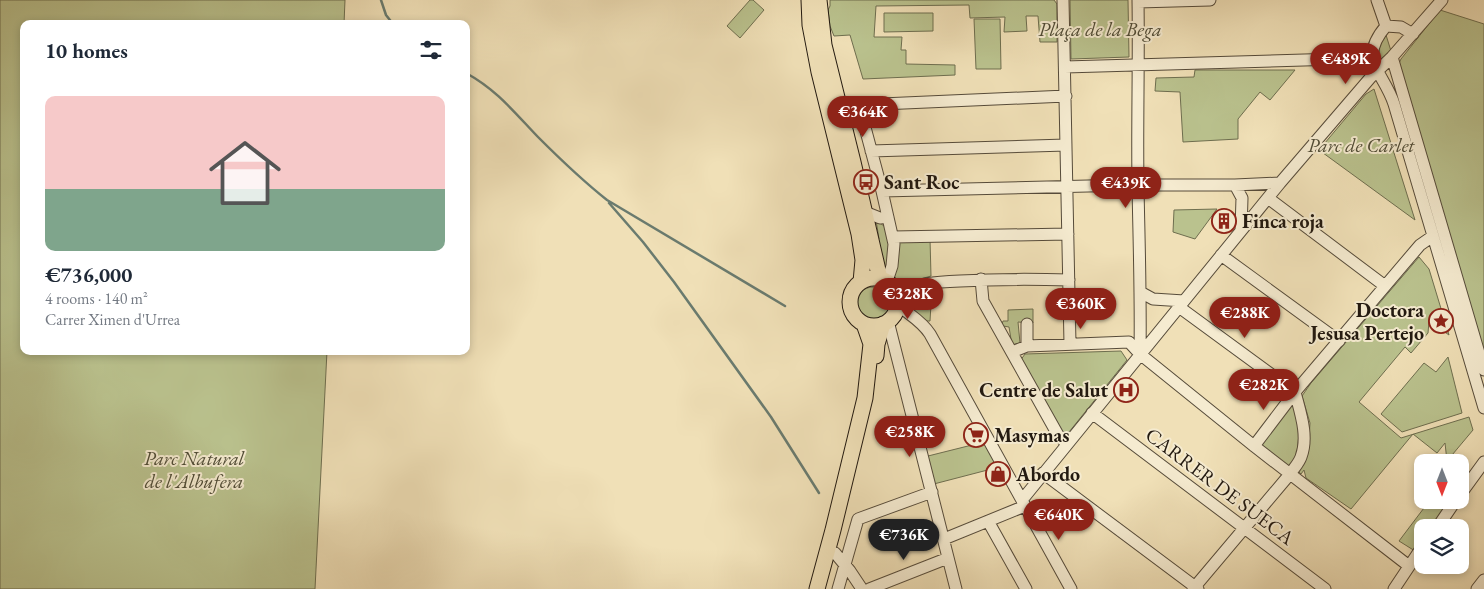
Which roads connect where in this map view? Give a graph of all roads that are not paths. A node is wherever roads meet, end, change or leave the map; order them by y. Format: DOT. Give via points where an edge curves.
graph roads {
  1 [pos="809,0"];
  2 [pos="820,0"];
  3 [pos="1063,0"];
  4 [pos="1210,0"];
  5 [pos="1377,0"];
  6 [pos="1442,0"];
  7 [pos="1138,1"];
  8 [pos="1386,26"];
  9 [pos="1413,34"];
  10 [pos="1392,57"];
  11 [pos="1372,58"];
  12 [pos="1140,65"];
  13 [pos="1065,67"];
  14 [pos="1377,72"];
  15 [pos="1066,96"];
  16 [pos="1066,145"];
  17 [pos="871,151"];
  18 [pos="1280,183"];
  19 [pos="1138,185"];
  20 [pos="1234,185"];
  21 [pos="1067,187"];
  22 [pos="882,190"];
  23 [pos="1268,198"];
  24 [pos="865,212"];
  25 [pos="888,218"];
  26 [pos="1241,230"];
  27 [pos="1068,234"];
  28 [pos="1433,236"];
  29 [pos="893,237"];
  30 [pos="1221,255"];
  31 [pos="882,280"];
  32 [pos="981,280"];
  33 [pos="1069,280"];
  34 [pos="861,282"];
  35 [pos="1385,286"];
  36 [pos="1142,293"];
  37 [pos="896,298"];
  38 [pos="1181,304"];
  39 [pos="886,323"];
  40 [pos="864,324"];
  41 [pos="1027,324"];
  42 [pos="1338,341"];
  43 [pos="1070,344"];
  44 [pos="1027,346"];
  45 [pos="1012,352"];
  46 [pos="1140,354"];
  47 [pos="1484,370"];
  48 [pos="1295,392"];
  49 [pos="1484,408"];
  50 [pos="1092,413"];
  51 [pos="1067,444"];
  52 [pos="1254,446"];
  53 [pos="1484,462"];
  54 [pos="1044,473"];
  55 [pos="1290,474"];
  56 [pos="1469,483"];
  57 [pos="932,492"];
  58 [pos="1023,503"];
  59 [pos="988,521"];
  60 [pos="1245,527"];
  61 [pos="944,539"];
  62 [pos="835,553"];
  63 [pos="948,558"];
  64 [pos="1414,559"];
  65 [pos="845,566"];
  66 [pos="1409,566"];
  67 [pos="1484,580"];
  68 [pos="1195,588"];
  69 [pos="817,589"];
  70 [pos="825,589"];
  71 [pos="838,589"];
  72 [pos="862,589"];
  73 [pos="868,589"];
  74 [pos="956,589"];
  75 [pos="1026,589"];
  76 [pos="1071,589"];
  77 [pos="1325,589"];
  78 [pos="1394,589"];
  79 [pos="1477,589"];
  1 -- 34 [label="main road" via="819,72 859,234 863,260"];
  2 -- 24 [label="main road" via="824,45"];
  3 -- 13 [label="street"];
  4 -- 7 [label="street"];
  5 -- 8 [label="street"];
  6 -- 9 [label="street"];
  7 -- 12 [label="street"];
  8 -- 9 [label="street" via="1401,27"];
  8 -- 11 [label="street" via="1378,36"];
  9 -- 10 [label="street"];
  10 -- 14 [label="street"];
  10 -- 47 [label="street"];
  11 -- 12 [label="street"];
  11 -- 14 [label="street"];
  12 -- 13 [label="street"];
  12 -- 19 [label="street"];
  13 -- 15 [label="street"];
  14 -- 18 [label="street"];
  14 -- 28 [label="street" via="1392,99"];
  15 -- 16 [label="street"];
  15 -- 17 [label="street" via="858,105"];
  16 -- 17 [label="street"];
  16 -- 21 [label="street"];
  17 -- 22 [label="street"];
  18 -- 20 [label="street"];
  18 -- 23 [label="street"];
  19 -- 20 [label="street"];
  19 -- 21 [label="street"];
  19 -- 36 [label="street"];
  20 -- 26 [label="street" via="1242,198"];
  21 -- 22 [label="street"];
  21 -- 27 [label="street"];
  22 -- 25 [label="street"];
  23 -- 26 [label="street"];
  23 -- 35 [label="street"];
  24 -- 25 [label="street"];
  24 -- 31 [label="main road"];
  25 -- 29 [label="street"];
  26 -- 30 [label="street"];
  27 -- 29 [label="street"];
  27 -- 33 [label="street"];
  28 -- 35 [label="street" via="1420,245"];
  28 -- 49 [label="street"];
  29 -- 31 [label="street" via="892,266 889,275"];
  30 -- 38 [label="street"];
  30 -- 42 [label="street"];
  31 -- 34 [label="main road" via="874,278"];
  31 -- 37 [label="main road" via="889,284"];
  32 -- 33 [label="street"];
  32 -- 37 [label="street" via="909,286"];
  32 -- 45 [label="street" via="983,301"];
  33 -- 43 [label="street"];
  34 -- 40 [label="main road" via="855,287 850,300 853,315"];
  35 -- 42 [label="street"];
  36 -- 38 [label="street" via="1152,299"];
  36 -- 46 [label="street"];
  37 -- 39 [label="main road" via="896,310"];
  37 -- 58 [label="street" via="930,334"];
  38 -- 46 [label="street"];
  38 -- 48 [label="street"];
  39 -- 40 [label="main road"];
  39 -- 57 [label="street"];
  39 -- 62 [label="main road" via="877,344 870,406"];
  40 -- 69 [label="main road" via="870,344 865,398"];
  41 -- 44 [label="street"];
  42 -- 48 [label="street"];
  43 -- 44 [label="street"];
  43 -- 46 [label="street" via="1129,342"];
  44 -- 45 [label="street"];
  45 -- 51 [label="street" via="1058,435"];
  46 -- 50 [label="street"];
  46 -- 52 [label="street"];
  48 -- 52 [label="street"];
  48 -- 55 [label="street" via="1304,430 1304,446 1301,458"];
  50 -- 51 [label="street"];
  50 -- 60 [label="street, CARRER DE SUECA"];
  51 -- 54 [label="street"];
  52 -- 55 [label="street"];
  53 -- 56 [label="street"];
  54 -- 58 [label="street"];
  54 -- 68 [label="street"];
  55 -- 60 [label="street"];
  55 -- 66 [label="street"];
  57 -- 61 [label="street"];
  57 -- 65 [label="street" via="858,519"];
  58 -- 59 [label="street"];
  58 -- 76 [label="street"];
  59 -- 61 [label="street"];
  59 -- 75 [label="street"];
  60 -- 68 [label="street"];
  60 -- 77 [label="street, CARRER DE SUECA"];
  61 -- 63 [label="street"];
  62 -- 65 [label="street"];
  62 -- 70 [label="main road"];
  63 -- 73 [label="street"];
  63 -- 74 [label="street"];
  64 -- 66 [label="street"];
  65 -- 71 [label="street"];
  65 -- 72 [label="street"];
  66 -- 78 [label="street"];
  67 -- 79 [label="street"];
}
